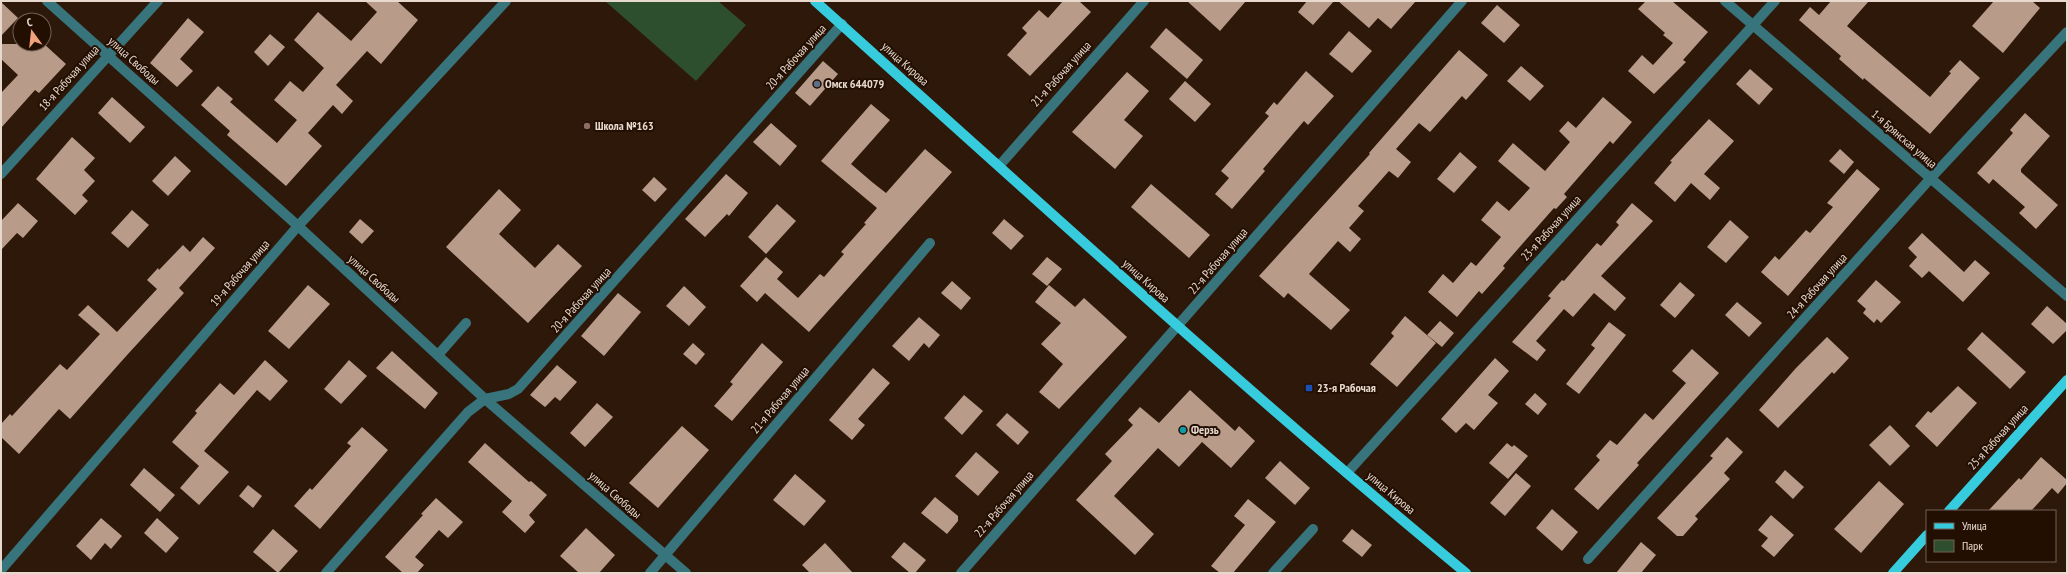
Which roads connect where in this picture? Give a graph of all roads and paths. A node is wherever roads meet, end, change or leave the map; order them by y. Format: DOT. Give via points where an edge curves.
graph roads {
  1 [pos="47,1"];
  2 [pos="158,1"];
  3 [pos="506,1"];
  4 [pos="1144,1"];
  5 [pos="1462,1"];
  6 [pos="1725,1"];
  7 [pos="1775,1"];
  8 [pos="818,2"];
  9 [pos="842,24"];
  10 [pos="1752,25"];
  11 [pos="2067,32"];
  12 [pos="107,55"];
  13 [pos="999,166"];
  14 [pos="1,174"];
  15 [pos="1930,179"];
  16 [pos="298,226"];
  17 [pos="930,243"];
  18 [pos="2067,296"];
  19 [pos="466,323"];
  20 [pos="1178,326"];
  21 [pos="438,355"];
  22 [pos="2067,380"];
  23 [pos="485,399"];
  24 [pos="1347,473"];
  25 [pos="1950,510"];
  26 [pos="1313,529"];
  27 [pos="1926,536"];
  28 [pos="666,556"];
  29 [pos="1588,559"];
  30 [pos="1,570"];
  31 [pos="326,573"];
  32 [pos="650,573"];
  33 [pos="686,573"];
  34 [pos="961,573"];
  35 [pos="1273,573"];
  36 [pos="1466,573"];
  37 [pos="1893,573"];
  1 -- 12 [label="street, улица Свободы"];
  2 -- 12 [label="street, 18-я Рабочая улица"];
  3 -- 16 [label="street, 19-я Рабочая улица"];
  4 -- 13 [label="street, 21-я Рабочая улица"];
  5 -- 20 [label="street, 22-я Рабочая улица"];
  6 -- 10 [label="street, 1-я Брянская улица"];
  7 -- 10 [label="street, 23-я Рабочая улица"];
  8 -- 9 [label="main road, улица Кирова"];
  9 -- 13 [label="main road, улица Кирова"];
  9 -- 23 [label="street, 20-я Рабочая улица" via="518,389 509,394"];
  10 -- 15 [label="street, 1-я Брянская улица"];
  10 -- 24 [label="street, 23-я Рабочая улица"];
  11 -- 15 [label="street, 24-я Рабочая улица"];
  12 -- 14 [label="street, 18-я Рабочая улица"];
  12 -- 16 [label="street, улица Свободы"];
  13 -- 20 [label="main road, улица Кирова"];
  15 -- 18 [label="street, 1-я Брянская улица"];
  15 -- 29 [label="street, 24-я Рабочая улица"];
  16 -- 21 [label="street, улица Свободы"];
  16 -- 30 [label="street, 19-я Рабочая улица"];
  17 -- 28 [label="street, 21-я Рабочая улица"];
  19 -- 21 [label="street"];
  20 -- 24 [label="main road, улица Кирова"];
  20 -- 34 [label="street, 22-я Рабочая улица"];
  21 -- 23 [label="street, улица Свободы"];
  22 -- 25 [label="main road, 25-я Рабочая улица"];
  23 -- 28 [label="street, улица Свободы"];
  23 -- 31 [label="street, 20-я Рабочая улица" via="468,412"];
  24 -- 36 [label="main road, улица Кирова"];
  26 -- 35 [label="street"];
  27 -- 37 [label="main road"];
  28 -- 32 [label="street, 21-я Рабочая улица"];
  28 -- 33 [label="street, улица Свободы"];
}
